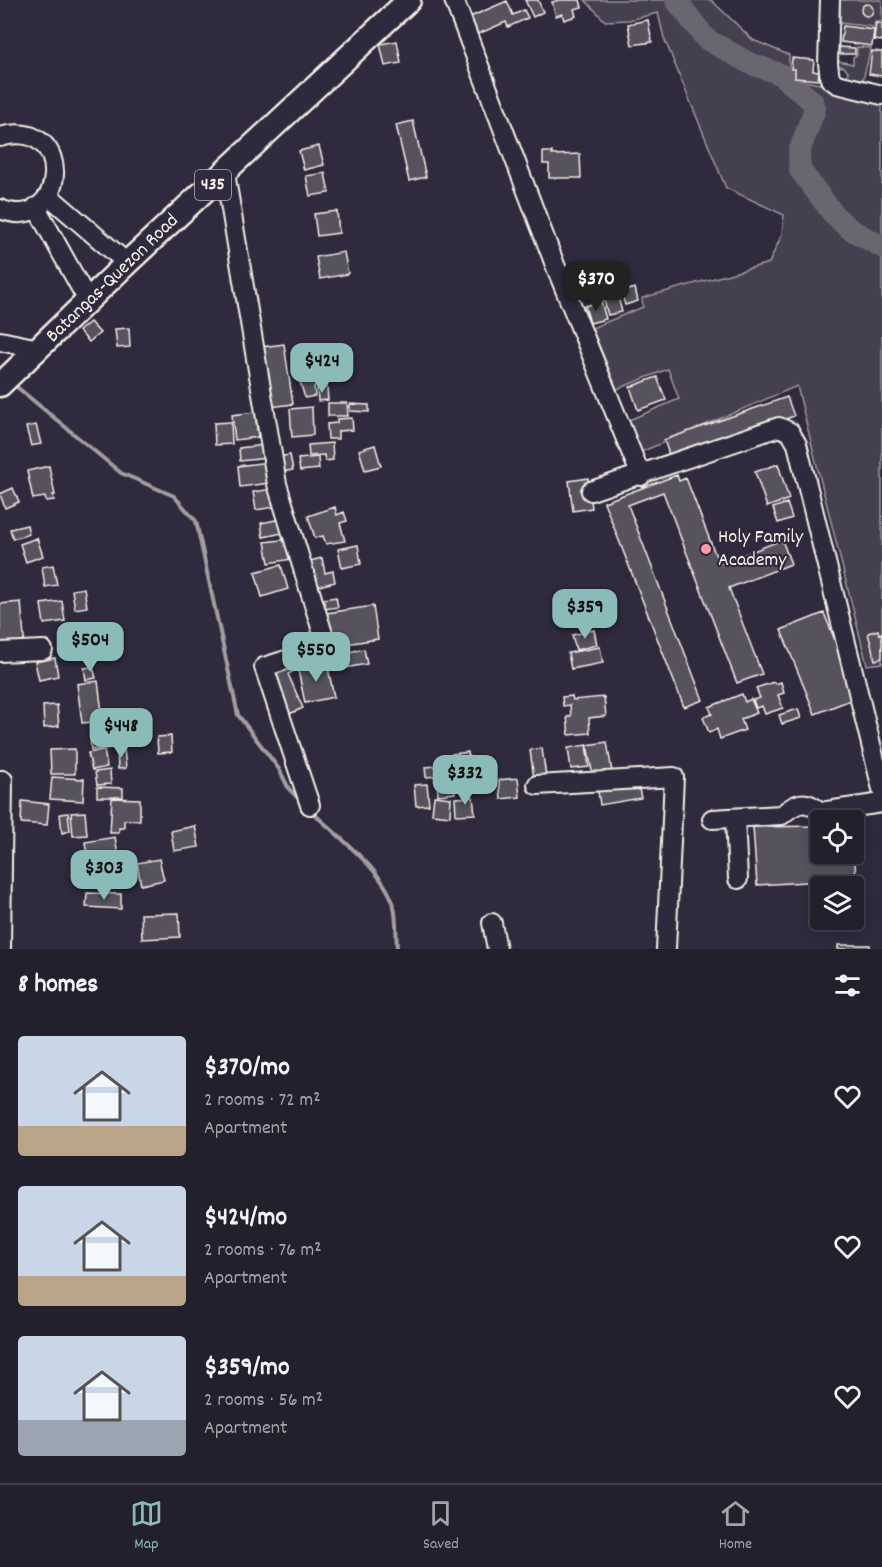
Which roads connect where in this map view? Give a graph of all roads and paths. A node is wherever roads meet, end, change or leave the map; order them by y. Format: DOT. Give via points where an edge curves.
graph roads {
  1 [pos="409,0"];
  2 [pos="454,0"];
  3 [pos="830,0"];
  4 [pos="882,95"];
  5 [pos="0,137"];
  6 [pos="225,173"];
  7 [pos="42,202"];
  8 [pos="0,209"];
  9 [pos="127,262"];
  10 [pos="88,301"];
  11 [pos="0,341"];
  12 [pos="39,349"];
  13 [pos="6,380"];
  14 [pos="640,476"];
  15 [pos="591,492"];
  16 [pos="42,650"];
  17 [pos="0,652"];
  18 [pos="0,780"];
  19 [pos="537,785"];
  20 [pos="882,789"];
  21 [pos="882,803"];
  22 [pos="310,806"];
  23 [pos="735,818"];
  24 [pos="712,819"];
  25 [pos="738,879"];
  26 [pos="1,887"];
  27 [pos="492,923"];
  28 [pos="1,949"];
  29 [pos="497,949"];
  30 [pos="666,949"];
  1 -- 6 [label="main road, Batangas-Quezon Road / 435"];
  2 -- 14 [label="street"];
  3 -- 4 [label="street" via="830,79"];
  5 -- 7 [label="street" via="25,135 46,148 56,172 54,184"];
  6 -- 9 [label="main road, Batangas-Quezon Road / 435"];
  6 -- 22 [label="street" via="277,484 327,647 264,667"];
  7 -- 8 [label="street" via="14,212"];
  7 -- 9 [label="street"];
  7 -- 10 [label="street"];
  9 -- 10 [label="main road, Batangas-Quezon Road / 435"];
  10 -- 12 [label="main road, Batangas-Quezon Road / 435"];
  11 -- 12 [label="street"];
  12 -- 13 [label="main road, Batangas-Quezon Road / 435"];
  14 -- 15 [label="street"];
  14 -- 20 [label="street" via="779,427 790,432 797,444"];
  16 -- 17 [label="street"];
  18 -- 26 [label="street"];
  19 -- 30 [label="street" via="674,777"];
  21 -- 23 [label="street" via="820,812 812,804 802,803 782,815"];
  23 -- 24 [label="street"];
  23 -- 25 [label="street"];
  26 -- 28 [label="street"];
  27 -- 29 [label="street"];
}
